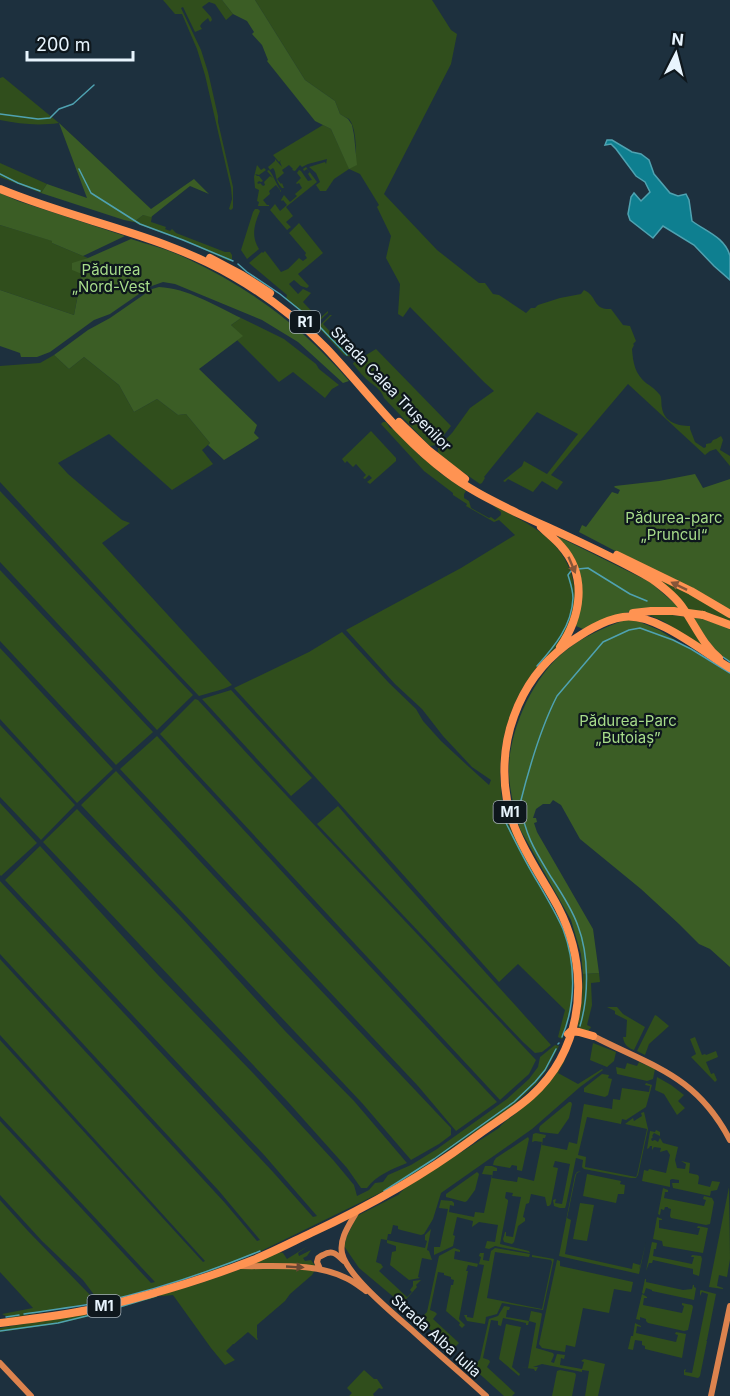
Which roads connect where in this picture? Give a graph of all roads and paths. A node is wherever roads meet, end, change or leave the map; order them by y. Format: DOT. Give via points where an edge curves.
graph roads {
  1 [pos="0,183"];
  2 [pos="0,189"];
  3 [pos="535,521"];
  4 [pos="565,533"];
  5 [pos="730,614"];
  6 [pos="623,617"];
  7 [pos="730,625"];
  8 [pos="555,653"];
  9 [pos="730,668"];
  10 [pos="578,969"];
  11 [pos="572,1030"];
  12 [pos="591,1039"];
  13 [pos="538,1090"];
  14 [pos="504,1117"];
  15 [pos="730,1140"];
  16 [pos="357,1210"];
  17 [pos="345,1263"];
  18 [pos="237,1266"];
  19 [pos="320,1269"];
  20 [pos="336,1274"];
  21 [pos="371,1293"];
  22 [pos="730,1306"];
  23 [pos="0,1323"];
  24 [pos="0,1363"];
  25 [pos="31,1396"];
  26 [pos="486,1396"];
  27 [pos="711,1396"];
  1 -- 4 [label="highway, Strada Calea Trușenilor / R1" via="185,246 256,283 323,338 405,428 444,464 480,489"];
  2 -- 3 [label="highway, Strada Calea Trușenilor / R1" via="181,250 251,287 309,332 427,457 470,488"];
  3 -- 4 [label="highway, Strada Calea Trușenilor / R1"];
  3 -- 8 [label="highway, one-way" via="562,547 574,566 579,586 576,615"];
  5 -- 4 [label="highway, R1, one-way" via="691,591"];
  4 -- 9 [label="highway, R1" via="659,585 681,605 707,646"];
  6 -- 7 [label="highway, M1, bridge" via="673,611 703,615"];
  6 -- 8 [label="highway, M1" via="601,624"];
  6 -- 9 [label="highway, M1" via="659,623"];
  8 -- 10 [label="highway, M1" via="532,680 518,707 508,737 504,778 514,827 567,926"];
  10 -- 11 [label="highway, M1"];
  10 -- 12 [label="highway, M1" via="581,979 576,1025"];
  10 -- 14 [label="highway, M1" via="572,1015 558,1056 536,1086"];
  11 -- 12 [label="highway"];
  11 -- 13 [label="highway, M1" via="558,1063"];
  11 -- 14 [label="highway, M1" via="546,1078"];
  12 -- 13 [label="highway" via="574,1036"];
  12 -- 15 [label="main road" via="666,1071 685,1084 706,1104"];
  13 -- 14 [label="highway, M1"];
  14 -- 16 [label="highway, M1" via="425,1171"];
  16 -- 17 [label="main road" via="343,1239"];
  16 -- 18 [label="highway, M1"];
  17 -- 19 [label="main road" via="328,1252 317,1260"];
  17 -- 20 [label="main road" via="345,1270"];
  17 -- 21 [label="main road, Strada Alba Iulia"];
  18 -- 19 [label="main road, Strada Alba Iulia, one-way"];
  18 -- 23 [label="highway, M1" via="115,1304"];
  19 -- 20 [label="main road, Strada Alba Iulia"];
  20 -- 21 [label="main road, Strada Alba Iulia"];
  21 -- 26 [label="main road, Strada Alba Iulia"];
  22 -- 27 [label="main road"];
  24 -- 25 [label="main road"];
}
